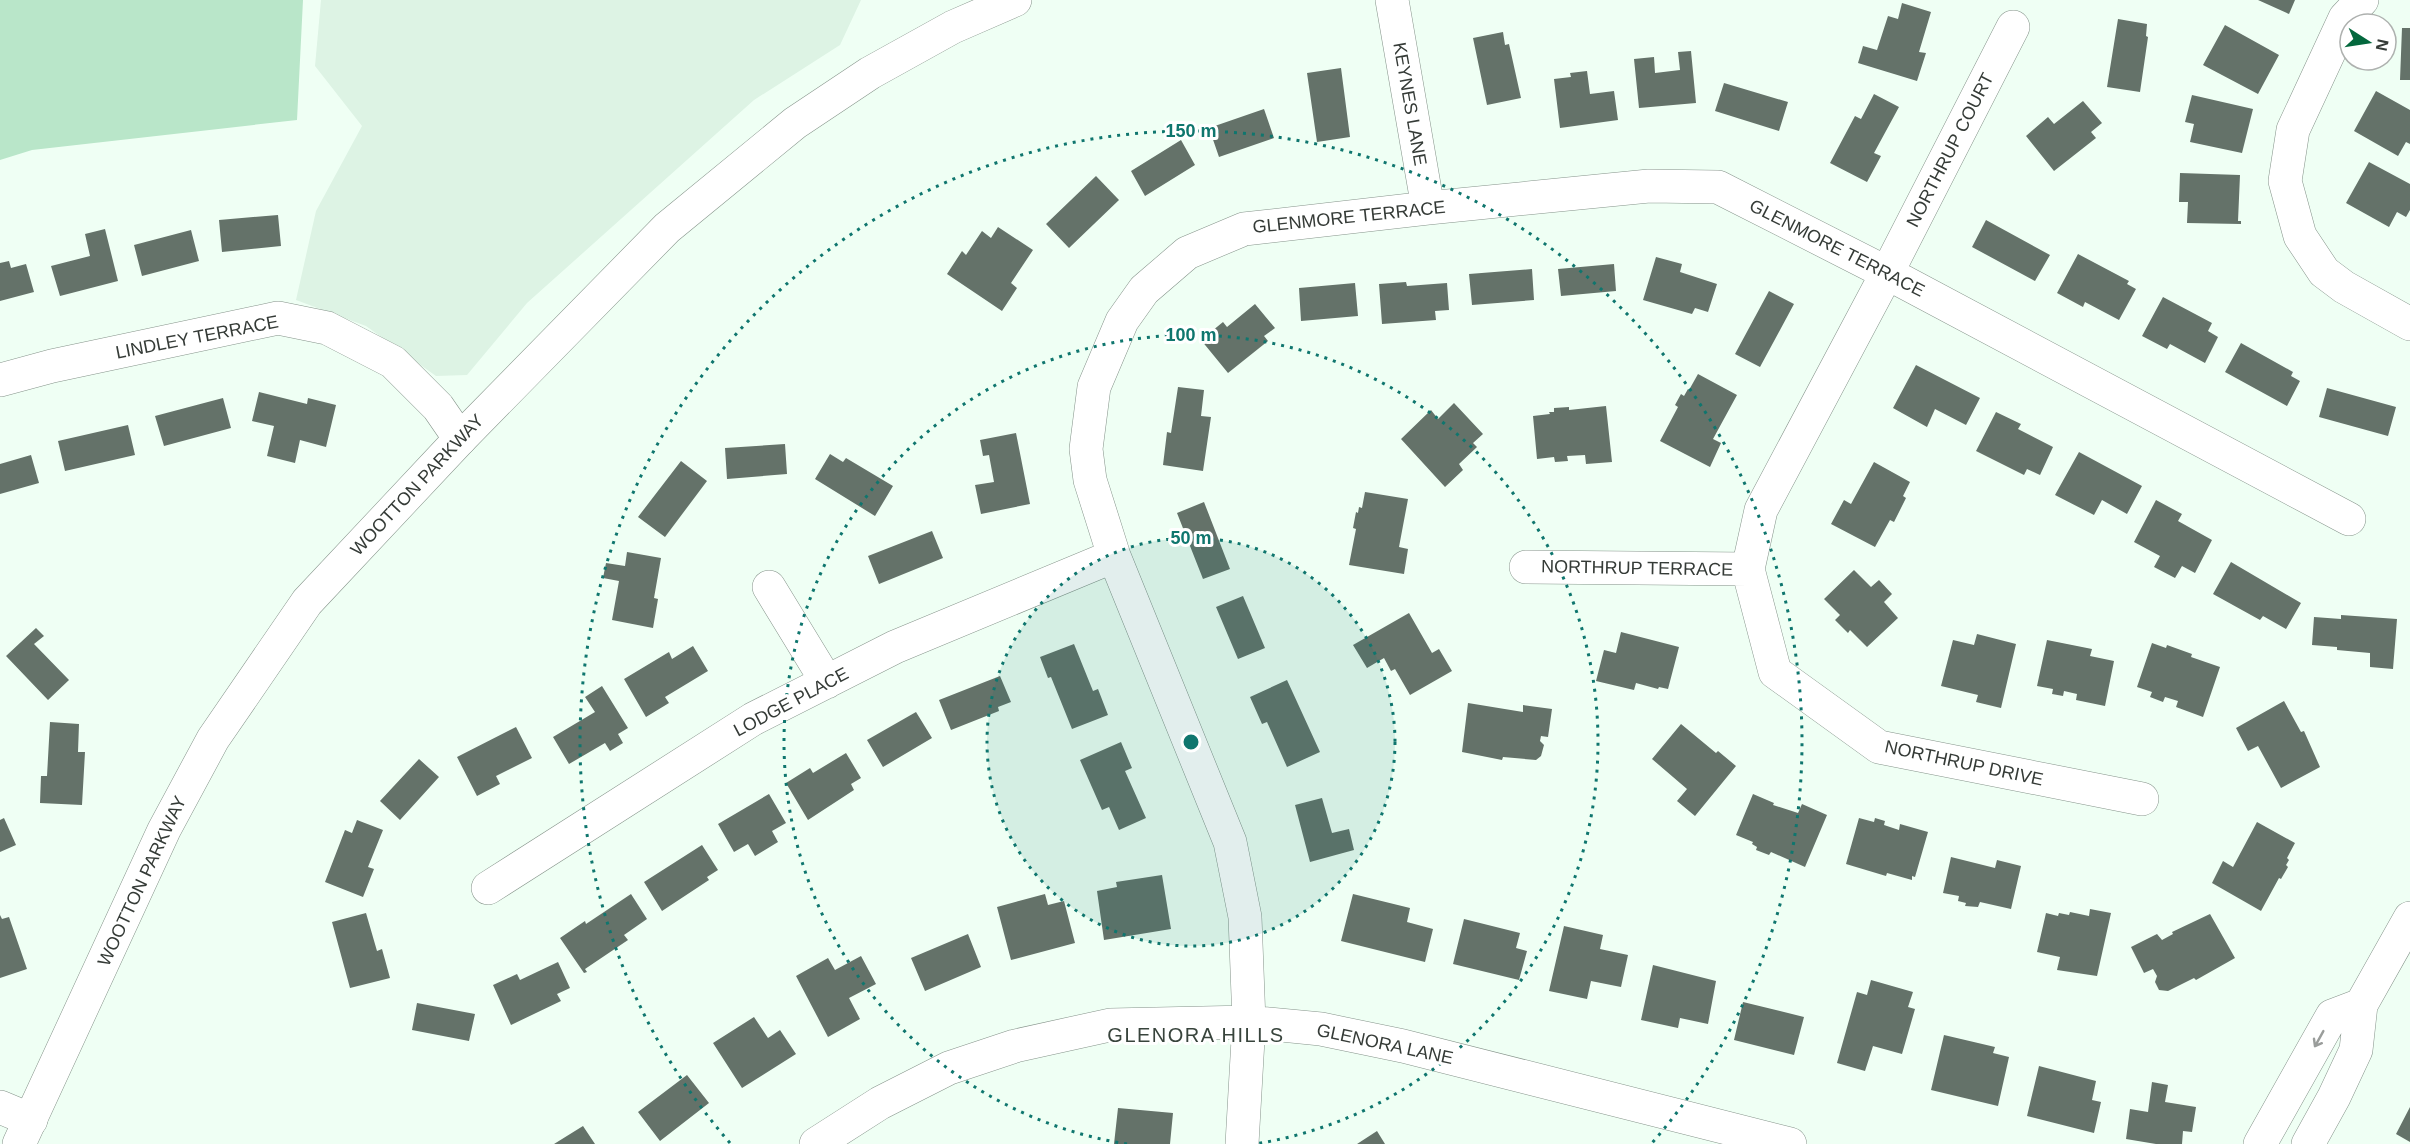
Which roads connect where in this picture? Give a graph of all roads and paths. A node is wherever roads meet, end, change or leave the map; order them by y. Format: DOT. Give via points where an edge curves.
graph roads {
  1 [pos="1015,0"];
  2 [pos="1392,0"];
  3 [pos="2362,0"];
  4 [pos="2013,27"];
  5 [pos="1428,208"];
  6 [pos="1887,273"];
  7 [pos="2410,324"];
  8 [pos="0,380"];
  9 [pos="460,439"];
  10 [pos="2349,519"];
  11 [pos="1114,556"];
  12 [pos="1526,567"];
  13 [pos="1748,569"];
  14 [pos="769,587"];
  15 [pos="826,682"];
  16 [pos="2142,799"];
  17 [pos="488,888"];
  18 [pos="2410,918"];
  19 [pos="2361,1005"];
  20 [pos="1250,1022"];
  21 [pos="0,1107"];
  22 [pos="25,1132"];
  23 [pos="816,1144"];
  24 [pos="1242,1144"];
  25 [pos="1790,1144"];
  26 [pos="2260,1144"];
  27 [pos="2307,1144"];
  1 -- 9 [label="street, WOOTTON PARKWAY" via="953,27 870,73 795,123 667,228"];
  2 -- 5 [label="street, KEYNES LANE"];
  3 -- 7 [label="street" via="2345,18 2293,130 2285,181 2300,237 2324,272"];
  4 -- 6 [label="street, NORTHRUP COURT"];
  5 -- 6 [label="street, GLENMORE TERRACE" via="1649,186 1718,187"];
  5 -- 11 [label="street, GLENMORE TERRACE" via="1244,229 1187,253 1144,291 1122,321 1094,387 1086,448 1090,480"];
  6 -- 10 [label="street, GLENMORE TERRACE"];
  6 -- 13 [label="street, NORTHRUP DRIVE" via="1761,510"];
  8 -- 9 [label="street, LINDLEY TERRACE" via="278,318 327,328 393,362 438,407"];
  9 -- 22 [label="street, WOOTTON PARKWAY" via="307,602 213,739 164,830"];
  11 -- 15 [label="street, LODGE PLACE" via="896,647"];
  11 -- 20 [label="street, GLENMORE TERRACE" via="1230,842 1245,917"];
  12 -- 13 [label="street, NORTHRUP TERRACE"];
  13 -- 16 [label="street, NORTHRUP DRIVE" via="1775,672 1879,747"];
  14 -- 15 [label="street"];
  15 -- 17 [label="street, LODGE PLACE" via="753,719"];
  18 -- 19 [label="street"];
  19 -- 26 [label="street, one-way" via="2332,1016"];
  19 -- 27 [label="street" via="2356,1050"];
  20 -- 23 [label="street, GLENORA LANE" via="1110,1025 1015,1046 949,1068 880,1103"];
  20 -- 24 [label="street, GLENMORE TERRACE"];
  20 -- 25 [label="street, GLENORA LANE" via="1321,1029 1403,1046"];
  21 -- 22 [label="street"];
}
